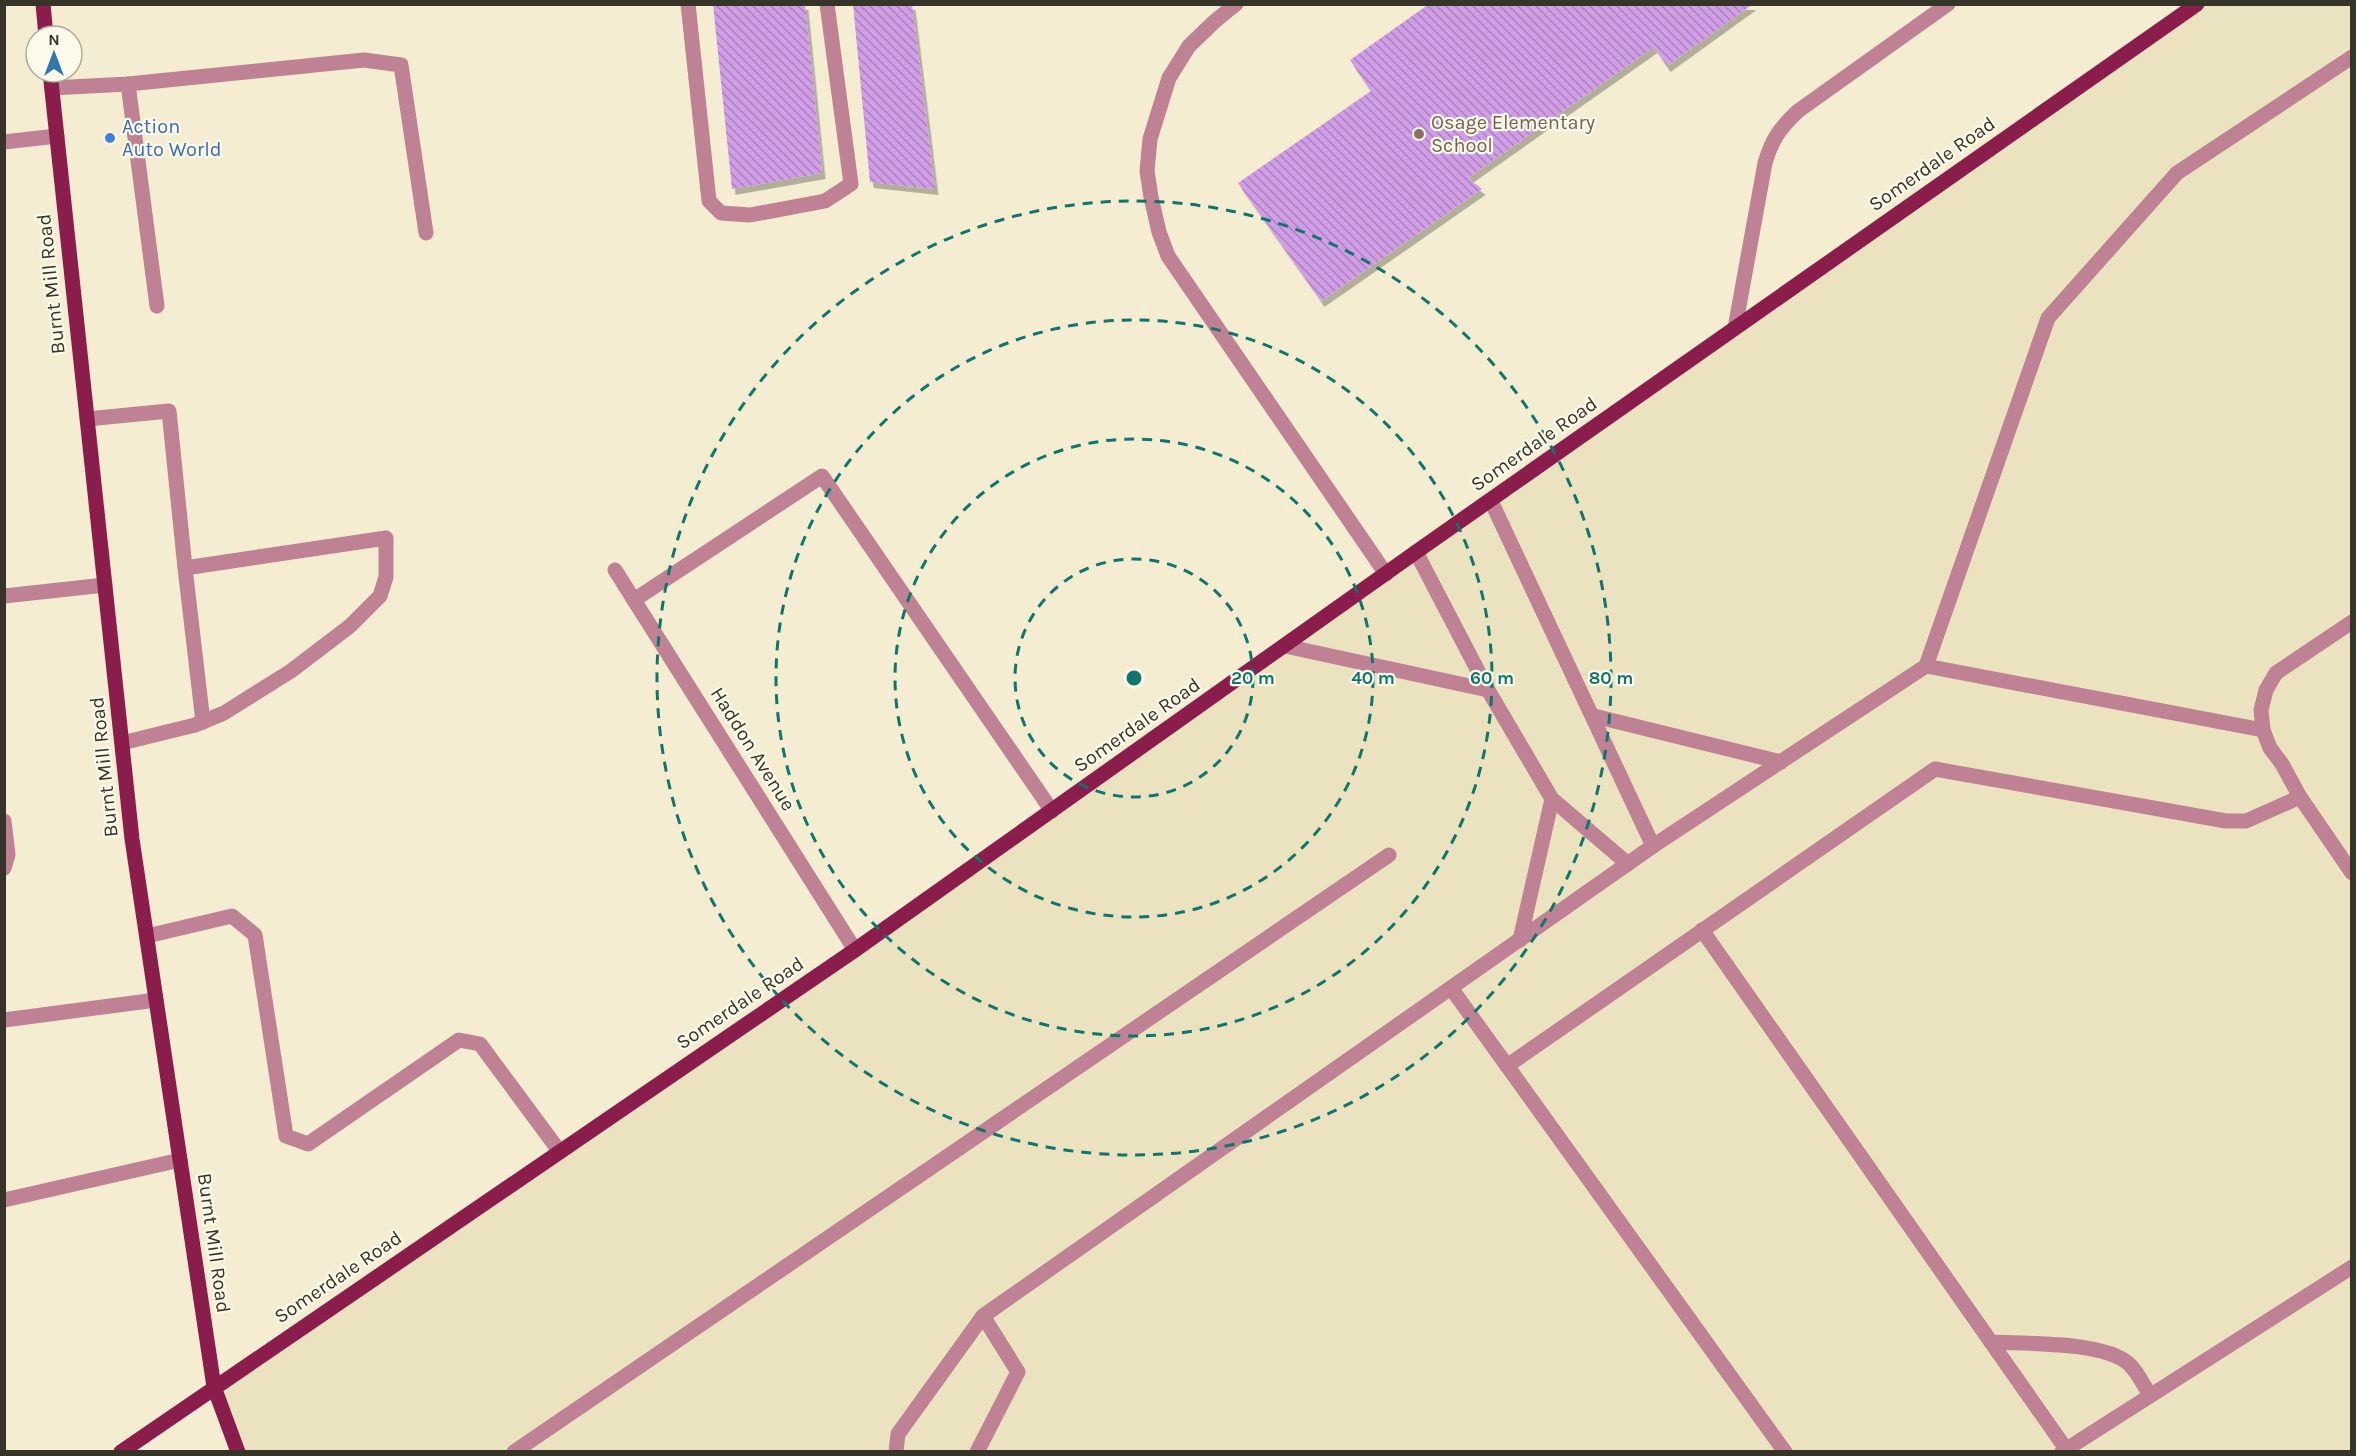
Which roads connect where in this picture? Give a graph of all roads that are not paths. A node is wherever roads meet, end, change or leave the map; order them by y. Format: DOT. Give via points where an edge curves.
graph roads {
  1 [pos="43,4"];
  2 [pos="688,4"];
  3 [pos="827,4"];
  4 [pos="1236,4"];
  5 [pos="1948,4"];
  6 [pos="2197,4"];
  7 [pos="45,24"];
  8 [pos="2352,57"];
  9 [pos="52,84"];
  10 [pos="128,84"];
  11 [pos="52,88"];
  12 [pos="57,136"];
  13 [pos="4,142"];
  14 [pos="426,233"];
  15 [pos="157,306"];
  16 [pos="1735,328"];
  17 [pos="87,418"];
  18 [pos="1491,501"];
  19 [pos="1416,552"];
  20 [pos="185,568"];
  21 [pos="615,570"];
  22 [pos="1386,573"];
  23 [pos="105,585"];
  24 [pos="4,596"];
  25 [pos="634,600"];
  26 [pos="2352,622"];
  27 [pos="1285,646"];
  28 [pos="1926,666"];
  29 [pos="1488,690"];
  30 [pos="1594,716"];
  31 [pos="203,722"];
  32 [pos="2263,730"];
  33 [pos="122,743"];
  34 [pos="1781,762"];
  35 [pos="2300,797"];
  36 [pos="1552,799"];
  37 [pos="1052,811"];
  38 [pos="4,821"];
  39 [pos="1653,846"];
  40 [pos="1389,855"];
  41 [pos="1628,864"];
  42 [pos="4,868"];
  43 [pos="2352,873"];
  44 [pos="1702,930"];
  45 [pos="147,936"];
  46 [pos="1520,940"];
  47 [pos="855,950"];
  48 [pos="1451,988"];
  49 [pos="156,1000"];
  50 [pos="4,1020"];
  51 [pos="1507,1066"];
  52 [pos="560,1152"];
  53 [pos="180,1160"];
  54 [pos="4,1200"];
  55 [pos="2352,1267"];
  56 [pos="983,1317"];
  57 [pos="1991,1342"];
  58 [pos="214,1387"];
  59 [pos="2150,1395"];
  60 [pos="2064,1450"];
  61 [pos="121,1452"];
  62 [pos="238,1452"];
  63 [pos="514,1452"];
  64 [pos="896,1452"];
  65 [pos="977,1452"];
  66 [pos="1785,1452"];
  1 -- 7 [label="main road"];
  2 -- 3 [label="street" via="709,201 721,213 750,215 825,201 851,184"];
  4 -- 22 [label="street" via="1189,46 1169,78 1150,139 1148,160 1159,232 1168,256"];
  5 -- 16 [label="street" via="1780,128 1765,163"];
  6 -- 16 [label="main road, Somerdale Road"];
  8 -- 28 [label="street" via="2177,173 2048,318"];
  9 -- 11 [label="main road, Burnt Mill Road"];
  10 -- 11 [label="street"];
  10 -- 14 [label="street" via="363,60 401,65"];
  10 -- 15 [label="street"];
  11 -- 12 [label="main road, Burnt Mill Road"];
  12 -- 13 [label="street"];
  12 -- 17 [label="main road, Burnt Mill Road"];
  16 -- 18 [label="main road, Somerdale Road"];
  17 -- 20 [label="street" via="169,411"];
  17 -- 23 [label="main road, Burnt Mill Road"];
  18 -- 19 [label="main road, Somerdale Road"];
  18 -- 30 [label="street"];
  19 -- 22 [label="main road, Somerdale Road"];
  19 -- 29 [label="street"];
  20 -- 31 [label="street"];
  20 -- 31 [label="street" via="386,538 387,578 380,596 350,626 291,671"];
  21 -- 25 [label="street, Haddon Avenue"];
  22 -- 27 [label="main road, Somerdale Road"];
  23 -- 24 [label="street"];
  23 -- 33 [label="main road, Burnt Mill Road"];
  25 -- 37 [label="street" via="822,476"];
  25 -- 47 [label="street, Haddon Avenue"];
  26 -- 32 [label="street" via="2277,673 2266,690 2261,710"];
  27 -- 29 [label="street"];
  27 -- 37 [label="main road, Somerdale Road"];
  28 -- 32 [label="street"];
  28 -- 34 [label="street"];
  29 -- 36 [label="street"];
  30 -- 34 [label="street"];
  30 -- 39 [label="street"];
  31 -- 33 [label="street"];
  32 -- 35 [label="street"];
  33 -- 45 [label="main road, Burnt Mill Road"];
  34 -- 39 [label="street"];
  35 -- 43 [label="street"];
  35 -- 44 [label="street" via="2246,820 2226,820 1935,769"];
  36 -- 41 [label="street"];
  36 -- 46 [label="street"];
  37 -- 47 [label="main road, Somerdale Road"];
  38 -- 42 [label="street" via="8,855"];
  39 -- 41 [label="street"];
  40 -- 63 [label="street"];
  41 -- 46 [label="street"];
  44 -- 51 [label="street"];
  44 -- 57 [label="street"];
  45 -- 49 [label="main road, Burnt Mill Road"];
  45 -- 52 [label="street" via="232,916 255,935 286,1136 308,1144 459,1040 480,1044"];
  46 -- 48 [label="street"];
  47 -- 52 [label="main road, Somerdale Road"];
  48 -- 51 [label="street"];
  48 -- 56 [label="street"];
  49 -- 50 [label="street"];
  49 -- 53 [label="main road, Burnt Mill Road"];
  51 -- 66 [label="street"];
  52 -- 58 [label="main road, Somerdale Road"];
  53 -- 54 [label="street"];
  53 -- 58 [label="main road, Burnt Mill Road"];
  55 -- 59 [label="street"];
  56 -- 64 [label="street" via="898,1434"];
  56 -- 65 [label="street" via="1018,1372"];
  57 -- 59 [label="street" via="2111,1353 2130,1364"];
  57 -- 60 [label="street"];
  58 -- 61 [label="main road, Somerdale Road"];
  58 -- 62 [label="main road, Burnt Mill Road"];
  59 -- 60 [label="street"];
}
